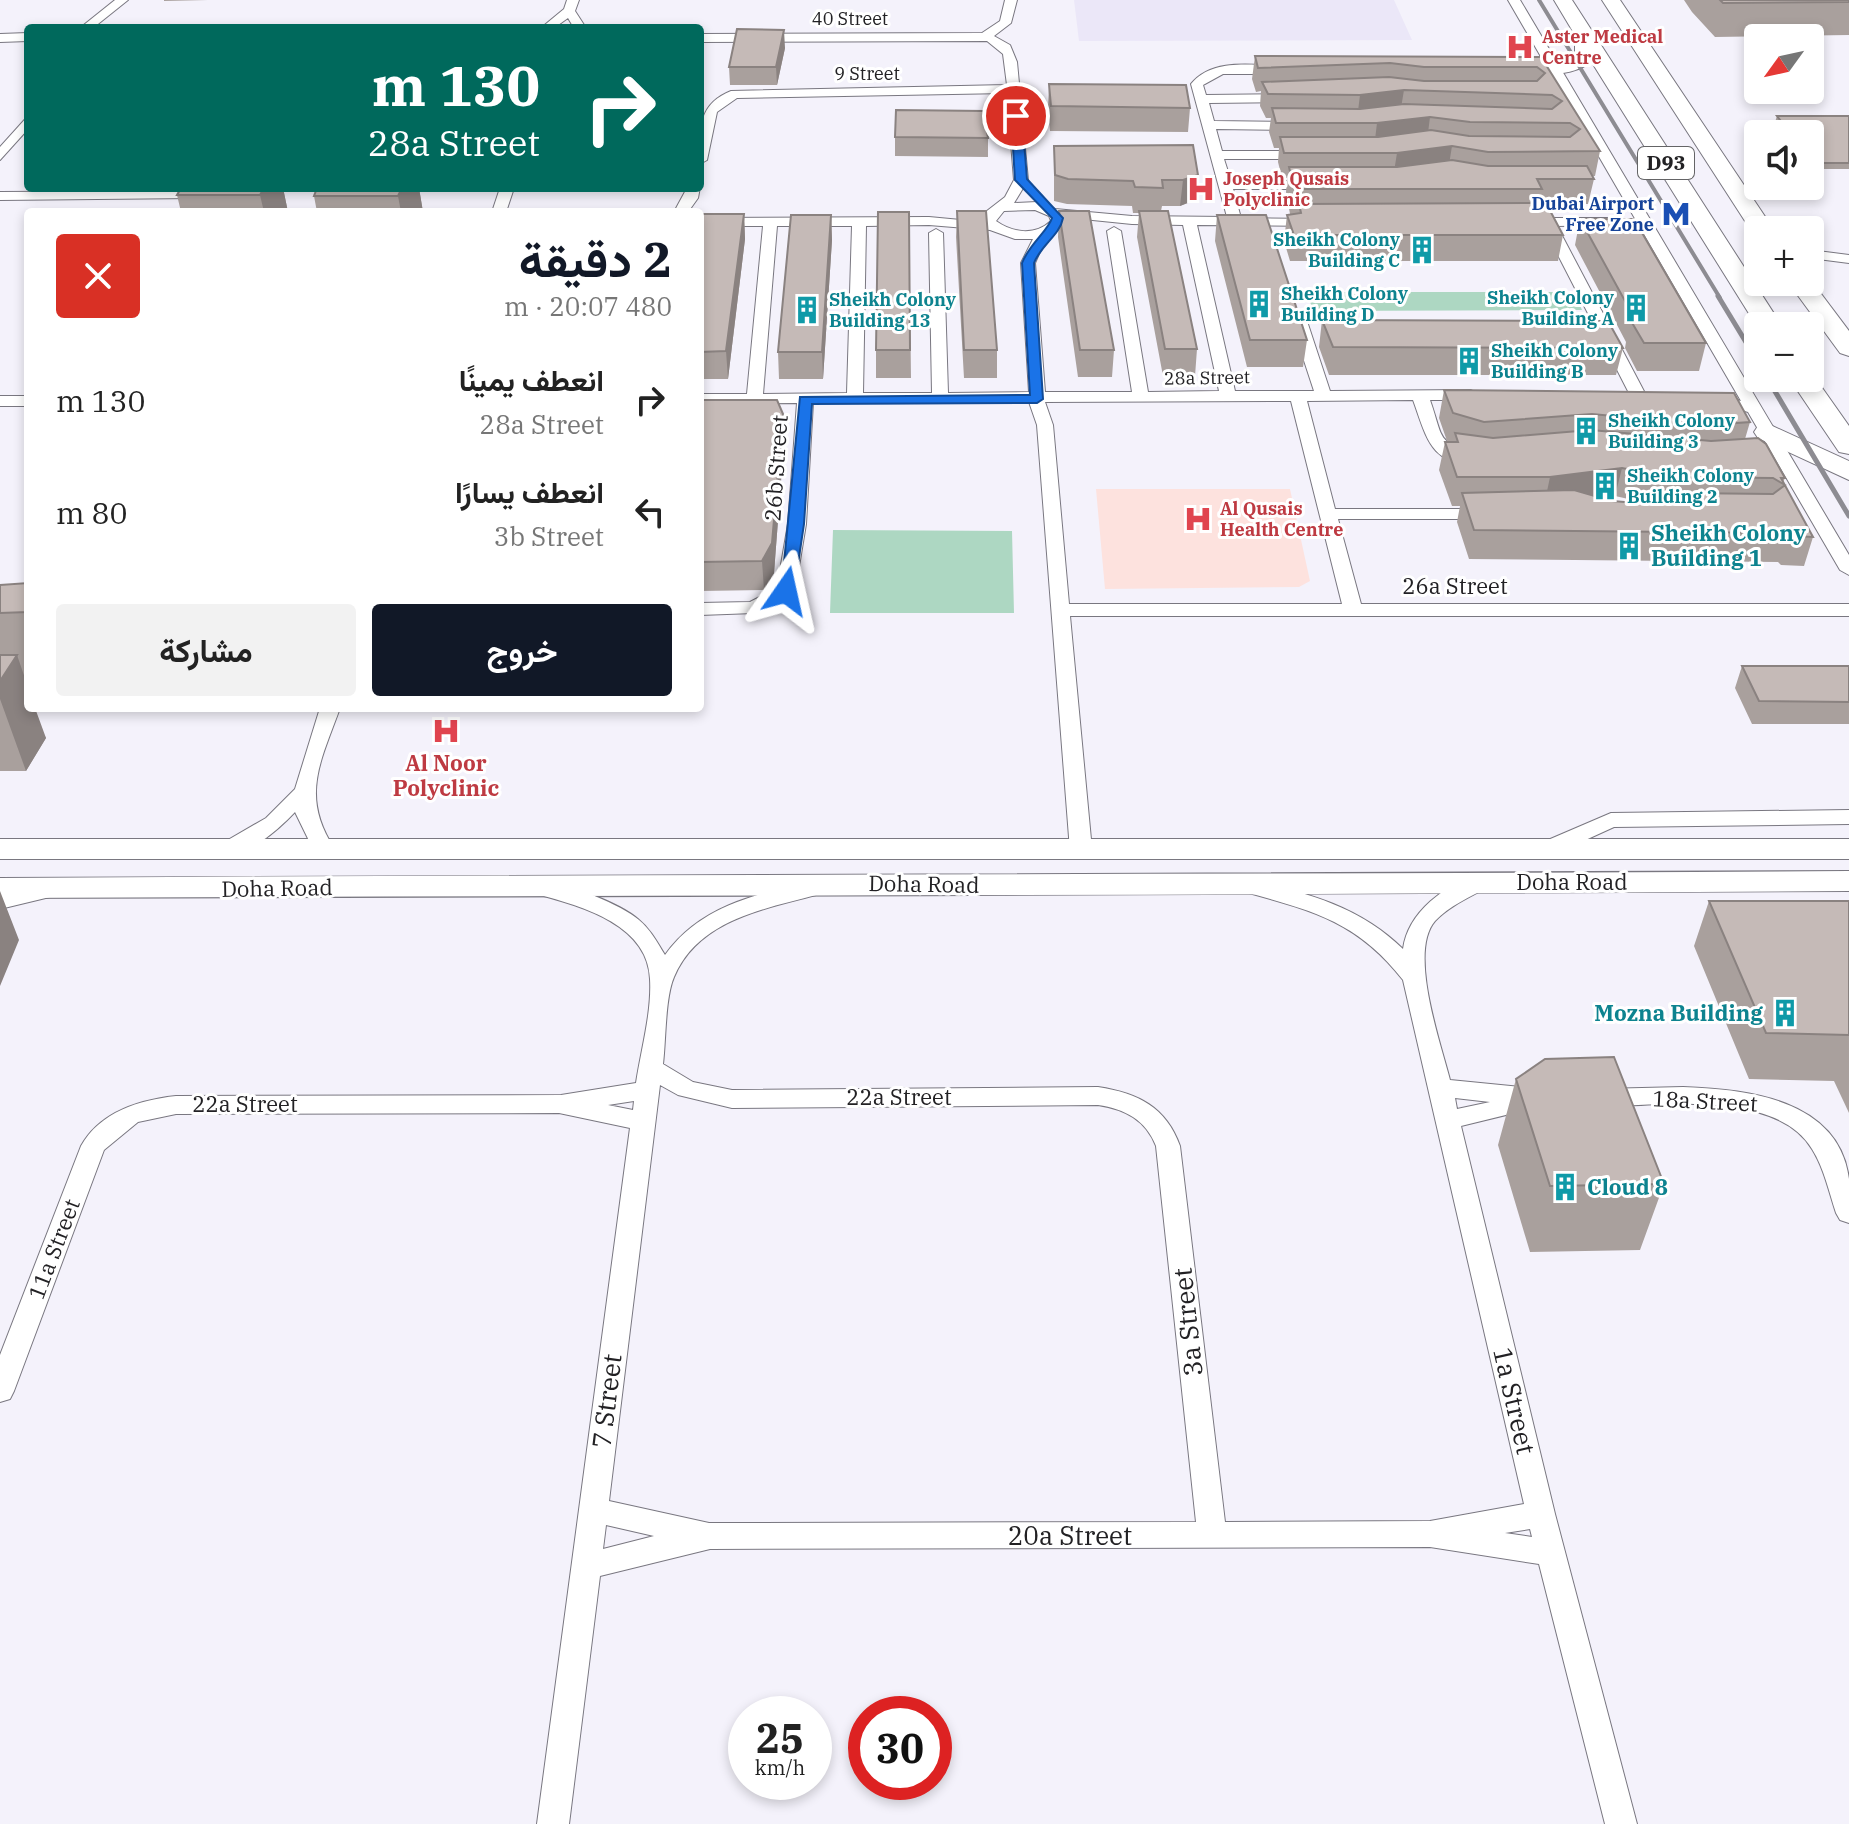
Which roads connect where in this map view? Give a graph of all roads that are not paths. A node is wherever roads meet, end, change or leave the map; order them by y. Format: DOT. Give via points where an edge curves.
graph roads {
  1 [pos="1011,0"];
  2 [pos="1514,0"];
  3 [pos="1570,2"];
  4 [pos="120,3"];
  5 [pos="1617,4"];
  6 [pos="571,5"];
  7 [pos="91,24"];
  8 [pos="113,24"];
  9 [pos="551,24"];
  10 [pos="578,24"];
  11 [pos="1585,34"];
  12 [pos="0,38"];
  13 [pos="24,38"];
  14 [pos="704,38"];
  15 [pos="983,38"];
  16 [pos="1294,70"];
  17 [pos="1544,70"];
  18 [pos="1015,92"];
  19 [pos="1303,98"];
  20 [pos="1201,99"];
  21 [pos="24,125"];
  22 [pos="1209,125"];
  23 [pos="1312,126"];
  24 [pos="1697,135"];
  25 [pos="704,141"];
  26 [pos="1217,155"];
  27 [pos="1327,155"];
  28 [pos="0,156"];
  29 [pos="1021,180"];
  30 [pos="1225,185"];
  31 [pos="1332,185"];
  32 [pos="191,192"];
  33 [pos="0,196"];
  34 [pos="998,209"];
  35 [pos="1048,210"];
  36 [pos="1752,216"];
  37 [pos="1132,220"];
  38 [pos="770,221"];
  39 [pos="859,221"];
  40 [pos="1189,221"];
  41 [pos="1235,221"];
  42 [pos="1642,221"];
  43 [pos="704,222"];
  44 [pos="1504,222"];
  45 [pos="1548,222"];
  46 [pos="1327,223"];
  47 [pos="932,227"];
  48 [pos="999,230"];
  49 [pos="1050,230"];
  50 [pos="1114,231"];
  51 [pos="1824,256"];
  52 [pos="1848,259"];
  53 [pos="1028,263"];
  54 [pos="1824,270"];
  55 [pos="1817,296"];
  56 [pos="1292,297"];
  57 [pos="1760,312"];
  58 [pos="1839,324"];
  59 [pos="1849,348"];
  60 [pos="1742,390"];
  61 [pos="1812,392"];
  62 [pos="1484,395"];
  63 [pos="1420,396"];
  64 [pos="1228,397"];
  65 [pos="1298,397"];
  66 [pos="1324,397"];
  67 [pos="1620,397"];
  68 [pos="1141,398"];
  69 [pos="704,399"];
  70 [pos="755,399"];
  71 [pos="940,399"];
  72 [pos="1037,399"];
  73 [pos="1055,399"];
  74 [pos="805,400"];
  75 [pos="855,400"];
  76 [pos="0,401"];
  77 [pos="24,401"];
  78 [pos="1753,408"];
  79 [pos="1045,425"];
  80 [pos="1769,446"];
  81 [pos="1849,446"];
  82 [pos="1493,457"];
  83 [pos="1849,472"];
  84 [pos="1328,514"];
  85 [pos="1513,514"];
  86 [pos="1849,570"];
  87 [pos="704,609"];
  88 [pos="1060,610"];
  89 [pos="1849,610"];
  90 [pos="1353,611"];
  91 [pos="329,712"];
  92 [pos="302,793"];
  93 [pos="1849,817"];
  94 [pos="323,848"];
  95 [pos="1549,848"];
  96 [pos="0,849"];
  97 [pos="229,849"];
  98 [pos="1849,849"];
  99 [pos="1081,850"];
  100 [pos="1849,881"];
  101 [pos="1480,882"];
  102 [pos="845,883"];
  103 [pos="534,886"];
  104 [pos="1247,886"];
  105 [pos="0,888"];
  106 [pos="60,888"];
  107 [pos="0,902"];
  108 [pos="662,977"];
  109 [pos="1414,978"];
  110 [pos="649,1079"];
  111 [pos="1441,1088"];
  112 [pos="1560,1098"];
  113 [pos="561,1104"];
  114 [pos="1150,1115"];
  115 [pos="123,1118"];
  116 [pos="1446,1120"];
  117 [pos="643,1121"];
  118 [pos="1849,1213"];
  119 [pos="0,1391"];
  120 [pos="594,1510"];
  121 [pos="1541,1514"];
  122 [pos="1212,1534"];
  123 [pos="1430,1534"];
  124 [pos="710,1536"];
  125 [pos="1551,1553"];
  126 [pos="586,1566"];
  127 [pos="553,1824"];
  128 [pos="1621,1824"];
  1 -- 15 [label="street" via="1005,23"];
  2 -- 17 [label="street"];
  3 -- 11 [label="main road, D93"];
  3 -- 24 [label="main road" via="1660,104"];
  4 -- 7 [label="street"];
  4 -- 8 [label="street"];
  5 -- 24 [label="main road, D93"];
  6 -- 9 [label="street"];
  6 -- 10 [label="street"];
  11 -- 17 [label="main road" via="1581,61"];
  11 -- 57 [label="main road, D93"];
  12 -- 13 [label="street"];
  14 -- 15 [label="street, 40 Street"];
  15 -- 18 [label="street, 40 Street" via="1009,50"];
  16 -- 20 [label="street" via="1209,74 1197,84"];
  17 -- 42 [label="street"];
  18 -- 25 [label="street, 9 Street" via="767,92 726,100 710,112"];
  18 -- 29 [label="street"];
  19 -- 20 [label="street"];
  20 -- 22 [label="street"];
  21 -- 28 [label="street"];
  22 -- 23 [label="street"];
  22 -- 26 [label="street"];
  24 -- 36 [label="main road, D93"];
  26 -- 27 [label="street"];
  26 -- 30 [label="street"];
  29 -- 34 [label="street"];
  29 -- 35 [label="street"];
  30 -- 31 [label="street"];
  30 -- 41 [label="street"];
  32 -- 33 [label="street"];
  34 -- 35 [label="street" via="1026,205"];
  34 -- 47 [label="street"];
  34 -- 48 [label="street" via="989,223"];
  35 -- 37 [label="street"];
  35 -- 49 [label="street" via="1058,218"];
  37 -- 40 [label="street"];
  37 -- 49 [label="street"];
  38 -- 39 [label="street"];
  38 -- 43 [label="street"];
  38 -- 70 [label="street"];
  39 -- 47 [label="street"];
  39 -- 75 [label="street"];
  40 -- 41 [label="street"];
  40 -- 64 [label="street"];
  41 -- 46 [label="street" via="1270,229"];
  42 -- 45 [label="street"];
  42 -- 60 [label="street"];
  44 -- 45 [label="street"];
  45 -- 67 [label="street" via="1607,338 1646,397"];
  47 -- 48 [label="street"];
  47 -- 71 [label="street"];
  48 -- 49 [label="street" via="1026,235"];
  48 -- 53 [label="street"];
  49 -- 53 [label="street"];
  50 -- 68 [label="street"];
  51 -- 52 [label="street"];
  52 -- 54 [label="street"];
  53 -- 72 [label="street"];
  55 -- 58 [label="main road"];
  56 -- 66 [label="street"];
  58 -- 59 [label="main road"];
  60 -- 78 [label="street"];
  60 -- 78 [label="street" via="1706,399"];
  61 -- 81 [label="main road"];
  62 -- 63 [label="street, 28a Street"];
  63 -- 66 [label="street, 28a Street"];
  63 -- 82 [label="street" via="1438,446 1451,454"];
  64 -- 65 [label="street, 28a Street"];
  64 -- 68 [label="street, 28a Street"];
  65 -- 66 [label="street, 28a Street"];
  65 -- 84 [label="street"];
  68 -- 73 [label="street, 28a Street"];
  69 -- 70 [label="street, 28a Street"];
  70 -- 74 [label="street, 28a Street"];
  71 -- 72 [label="street, 28a Street"];
  71 -- 75 [label="street, 28a Street"];
  72 -- 73 [label="street, 28a Street"];
  72 -- 79 [label="street"];
  73 -- 79 [label="street"];
  74 -- 75 [label="street, 28a Street"];
  74 -- 87 [label="street, 26b Street" via="797,524 786,591 754,607"];
  76 -- 77 [label="street"];
  78 -- 80 [label="street"];
  79 -- 88 [label="street"];
  80 -- 83 [label="main road"];
  80 -- 86 [label="street"];
  84 -- 85 [label="street"];
  84 -- 90 [label="street"];
  88 -- 90 [label="street, 26a Street"];
  88 -- 99 [label="street"];
  89 -- 90 [label="street, 26a Street"];
  91 -- 92 [label="street"];
  92 -- 94 [label="street" via="306,822"];
  92 -- 97 [label="street" via="273,823"];
  93 -- 95 [label="street" via="1611,820"];
  94 -- 97 [label="main road, Doha Road"];
  94 -- 99 [label="main road, Doha Road"];
  95 -- 98 [label="main road, Doha Road"];
  95 -- 99 [label="main road, Doha Road"];
  96 -- 97 [label="main road, Doha Road"];
  99 -- 102 [label="main road" via="1077,863 1060,871"];
  100 -- 101 [label="main road, Doha Road"];
  101 -- 104 [label="main road, Doha Road"];
  101 -- 109 [label="street, 1a Street" via="1423,920 1412,942"];
  102 -- 103 [label="main road, Doha Road"];
  102 -- 104 [label="main road, Doha Road"];
  102 -- 108 [label="street, 7 Street" via="728,911 689,938"];
  103 -- 106 [label="main road, Doha Road"];
  103 -- 108 [label="street" via="595,904 633,925 656,955"];
  104 -- 109 [label="street, 1a Street" via="1351,917 1384,942"];
  105 -- 106 [label="main road, Doha Road"];
  106 -- 107 [label="street"];
  108 -- 110 [label="street, 7 Street"];
  109 -- 111 [label="street, 1a Street"];
  110 -- 113 [label="street, 22a Street"];
  110 -- 114 [label="street, 22a Street" via="732,1099 1098,1096 1129,1103"];
  110 -- 117 [label="street, 7 Street"];
  111 -- 112 [label="street, 18a Street"];
  111 -- 116 [label="street, 1a Street"];
  112 -- 116 [label="street, 18a Street"];
  112 -- 118 [label="street, 18a Street" via="1686,1098 1781,1108 1818,1139"];
  113 -- 115 [label="street, 22a Street" via="176,1105"];
  113 -- 117 [label="street, 22a Street"];
  114 -- 122 [label="street, 3a Street" via="1168,1146"];
  115 -- 119 [label="street, 11a Street" via="93,1146"];
  116 -- 121 [label="street, 1a Street"];
  117 -- 120 [label="street, 7 Street"];
  120 -- 124 [label="street, 20a Street"];
  120 -- 126 [label="street, 7 Street"];
  121 -- 123 [label="street, 20a Street"];
  121 -- 125 [label="street, 1a Street"];
  122 -- 123 [label="street, 20a Street"];
  122 -- 124 [label="street, 20a Street"];
  123 -- 125 [label="street, 20a Street"];
  124 -- 126 [label="street, 20a Street"];
  125 -- 128 [label="street, 1a Street"];
  126 -- 127 [label="street, 7 Street"];
}
